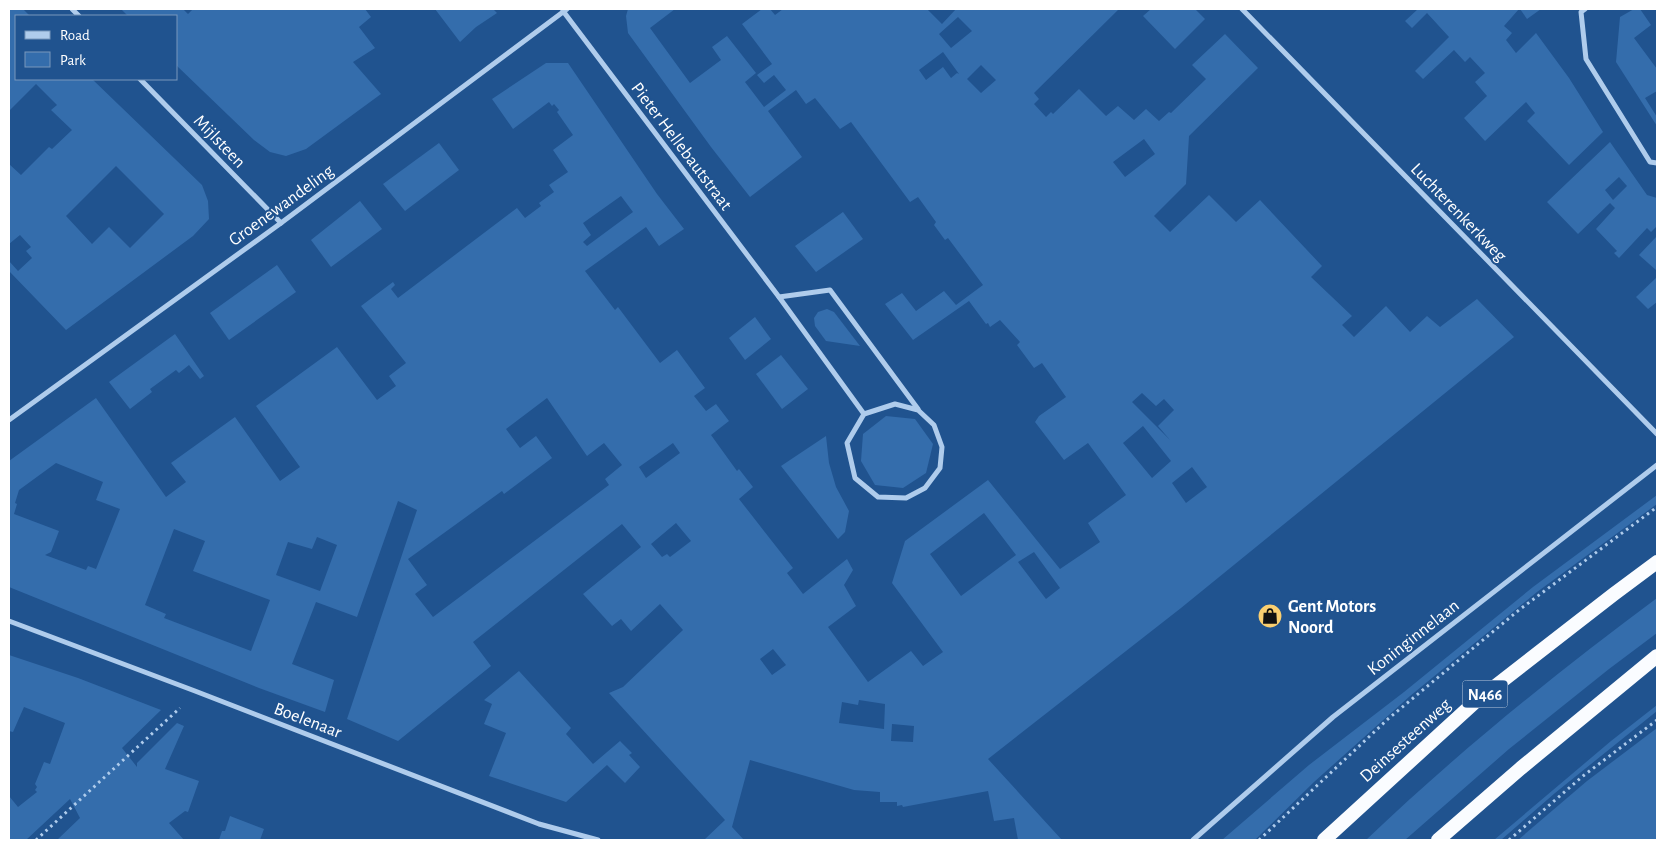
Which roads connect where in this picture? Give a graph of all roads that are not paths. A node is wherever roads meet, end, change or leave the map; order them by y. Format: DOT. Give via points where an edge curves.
graph roads {
  1 [pos="1242,9"];
  2 [pos="1585,9"];
  3 [pos="565,10"];
  4 [pos="141,80"];
  5 [pos="1657,163"];
  6 [pos="280,222"];
  7 [pos="780,297"];
  8 [pos="918,410"];
  9 [pos="864,414"];
  10 [pos="9,420"];
  11 [pos="1657,434"];
  12 [pos="1657,465"];
  13 [pos="1657,562"];
  14 [pos="9,622"];
  15 [pos="1657,656"];
  16 [pos="598,840"];
  17 [pos="1193,840"];
  18 [pos="1324,840"];
  19 [pos="1438,840"];
  1 -- 11 [label="street, Luchterenkerkweg"];
  2 -- 5 [label="street" via="1581,12 1586,59 1650,162"];
  3 -- 6 [label="street, Groenewandeling"];
  3 -- 7 [label="street, Pieter Hellebautstraat"];
  4 -- 6 [label="street, Mijlsteen"];
  6 -- 10 [label="street, Groenewandeling"];
  7 -- 8 [label="street" via="830,290"];
  7 -- 9 [label="street, Pieter Hellebautstraat"];
  8 -- 9 [label="street" via="895,404"];
  8 -- 9 [label="street" via="937,432 942,447 940,468 925,488 906,498 878,497 855,478 847,443"];
  12 -- 17 [label="street, Koninginnelaan" via="1333,717"];
  13 -- 18 [label="highway, Deinsesteenweg / N466" via="1475,702"];
  14 -- 16 [label="street, Boelenaar" via="539,824"];
  15 -- 19 [label="highway"];
}
